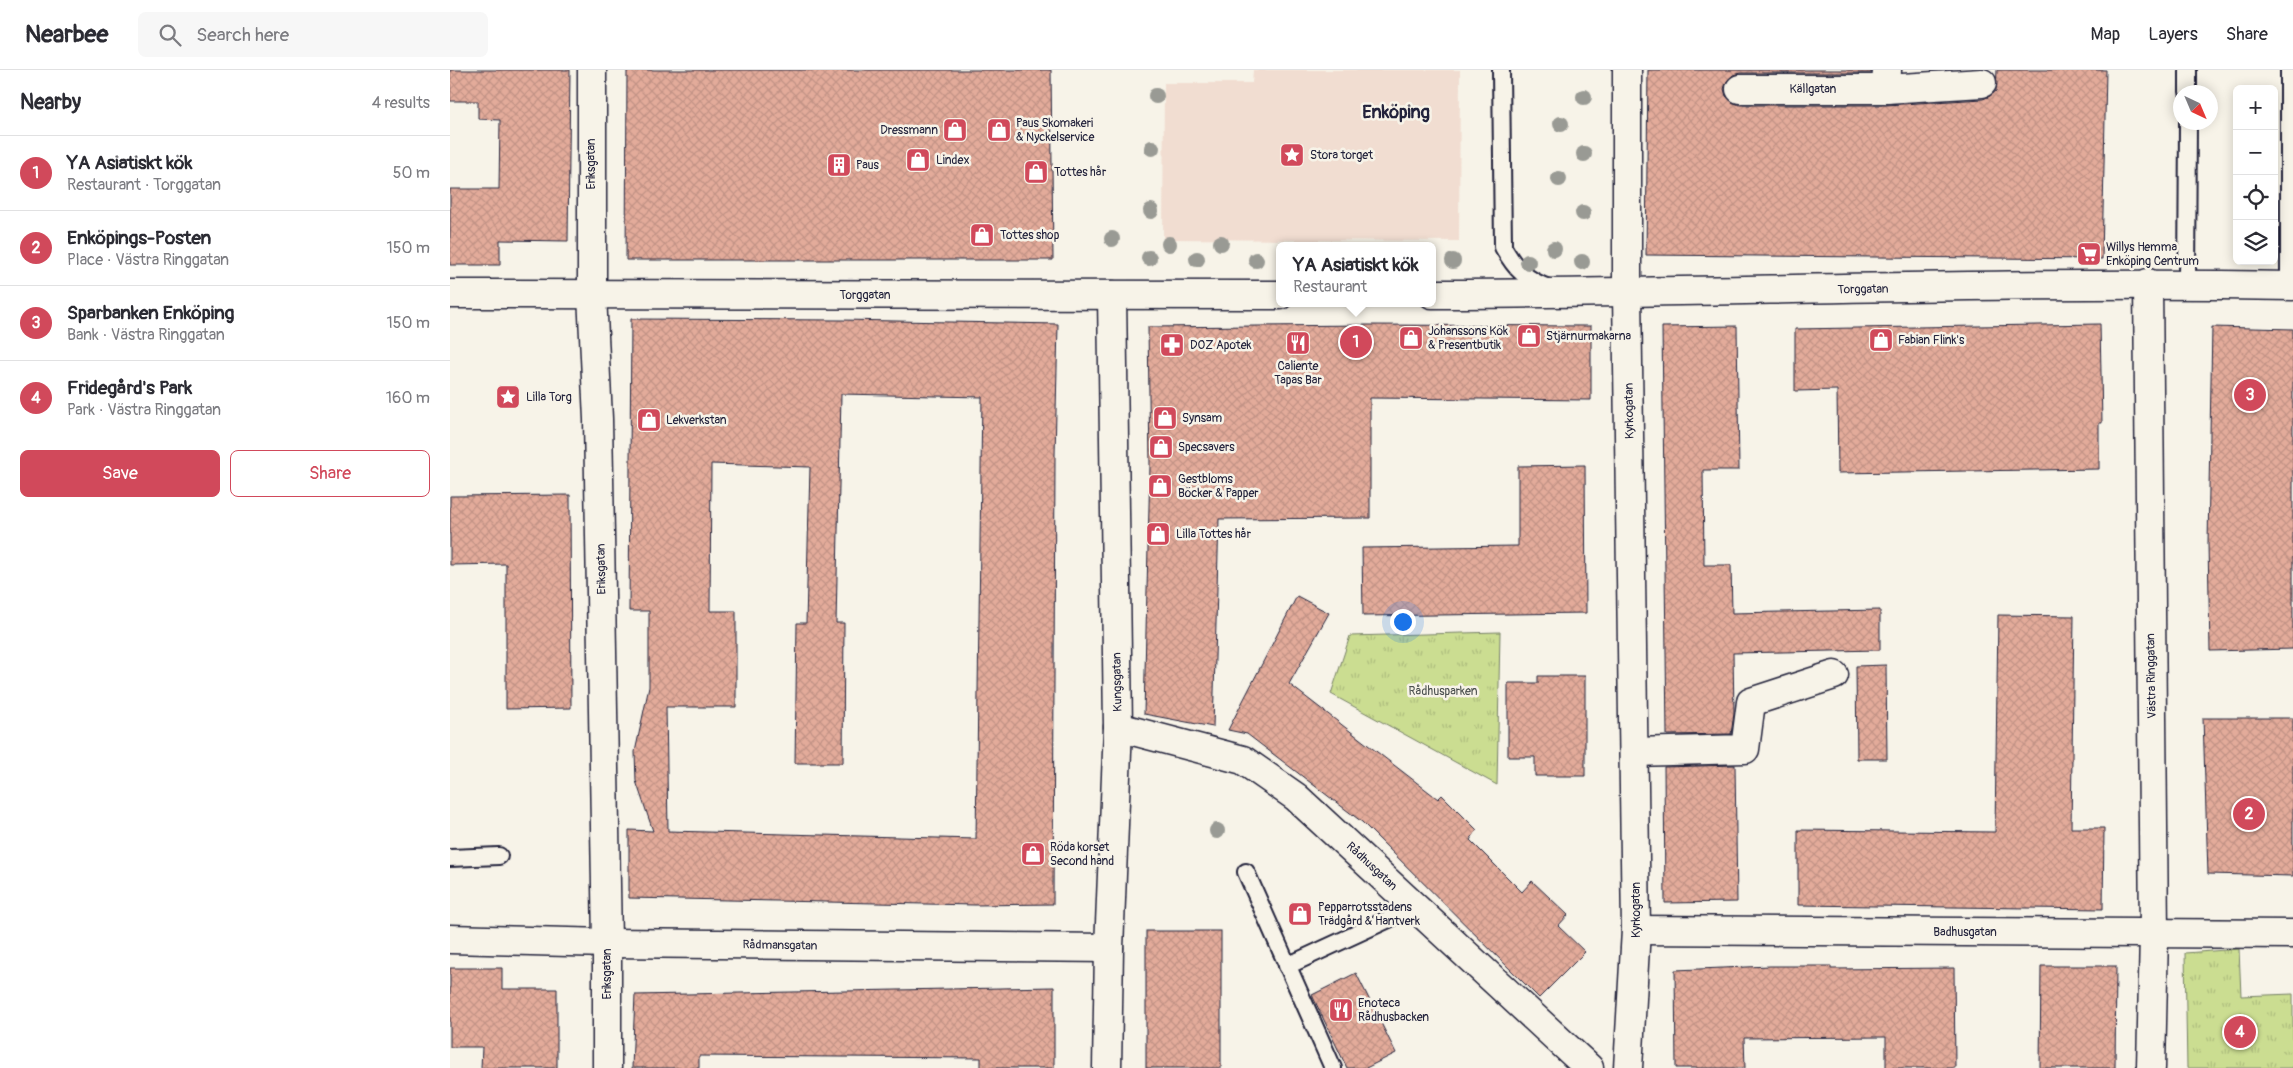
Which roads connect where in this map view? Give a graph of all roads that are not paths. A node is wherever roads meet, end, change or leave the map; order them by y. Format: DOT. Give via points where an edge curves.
graph roads {
  1 [pos="592,70"];
  2 [pos="1501,70"];
  3 [pos="1627,70"];
  4 [pos="2188,70"];
  5 [pos="2289,70"];
  6 [pos="1886,79"];
  7 [pos="1982,83"];
  8 [pos="2188,85"];
  9 [pos="1740,89"];
  10 [pos="2188,130"];
  11 [pos="2148,283"];
  12 [pos="2187,284"];
  13 [pos="2291,286"];
  14 [pos="1627,293"];
  15 [pos="450,294"];
  16 [pos="1436,294"];
  17 [pos="1564,294"];
  18 [pos="592,295"];
  19 [pos="1112,295"];
  20 [pos="1276,295"];
  21 [pos="1834,675"];
  22 [pos="1118,727"];
  23 [pos="1634,752"];
  24 [pos="499,856"];
  25 [pos="450,858"];
  26 [pos="1246,872"];
  27 [pos="1415,906"];
  28 [pos="1636,930"];
  29 [pos="2154,934"];
  30 [pos="2293,934"];
  31 [pos="450,939"];
  32 [pos="607,943"];
  33 [pos="1109,948"];
  34 [pos="1287,966"];
  35 [pos="607,1068"];
  36 [pos="1107,1068"];
  37 [pos="1333,1068"];
  38 [pos="1589,1068"];
  39 [pos="1628,1068"];
  40 [pos="2151,1068"];
  1 -- 18 [label="street, Eriksgatan"];
  2 -- 17 [label="lane" via="1503,247 1514,268 1537,284"];
  3 -- 14 [label="street, Kyrkogatan"];
  4 -- 8 [label="lane"];
  5 -- 13 [label="lane"];
  6 -- 7 [label="street, Källgatan"];
  6 -- 9 [label="street, Källgatan"];
  10 -- 12 [label="lane"];
  11 -- 12 [label="street, Torggatan"];
  11 -- 14 [label="street, Torggatan"];
  11 -- 29 [label="street, Västra Ringgatan"];
  12 -- 13 [label="street, Torggatan"];
  14 -- 17 [label="street, Torggatan"];
  14 -- 23 [label="street, Kyrkogatan"];
  15 -- 18 [label="street, Torggatan"];
  16 -- 17 [label="street, Torggatan"];
  18 -- 19 [label="street, Torggatan"];
  18 -- 32 [label="street, Eriksgatan" via="598,419"];
  19 -- 20 [label="street, Torggatan"];
  19 -- 22 [label="street, Kungsgatan"];
  21 -- 23 [label="street" via="1751,702 1745,749"];
  22 -- 27 [label="street, Rådhusgatan" via="1243,760 1296,796"];
  22 -- 33 [label="street, Kungsgatan"];
  23 -- 28 [label="street, Kyrkogatan"];
  24 -- 25 [label="lane"];
  26 -- 34 [label="lane"];
  27 -- 34 [label="lane"];
  27 -- 38 [label="street, Rådhusgatan"];
  28 -- 29 [label="street, Badhusgatan"];
  28 -- 39 [label="street, Kyrkogatan"];
  29 -- 30 [label="street, Badhusgatan"];
  29 -- 40 [label="street, Västra Ringgatan"];
  31 -- 32 [label="street, Rådmansgatan"];
  32 -- 33 [label="street, Rådmansgatan"];
  32 -- 35 [label="street, Eriksgatan"];
  33 -- 36 [label="street, Kungsgatan"];
  34 -- 37 [label="lane"];
}
